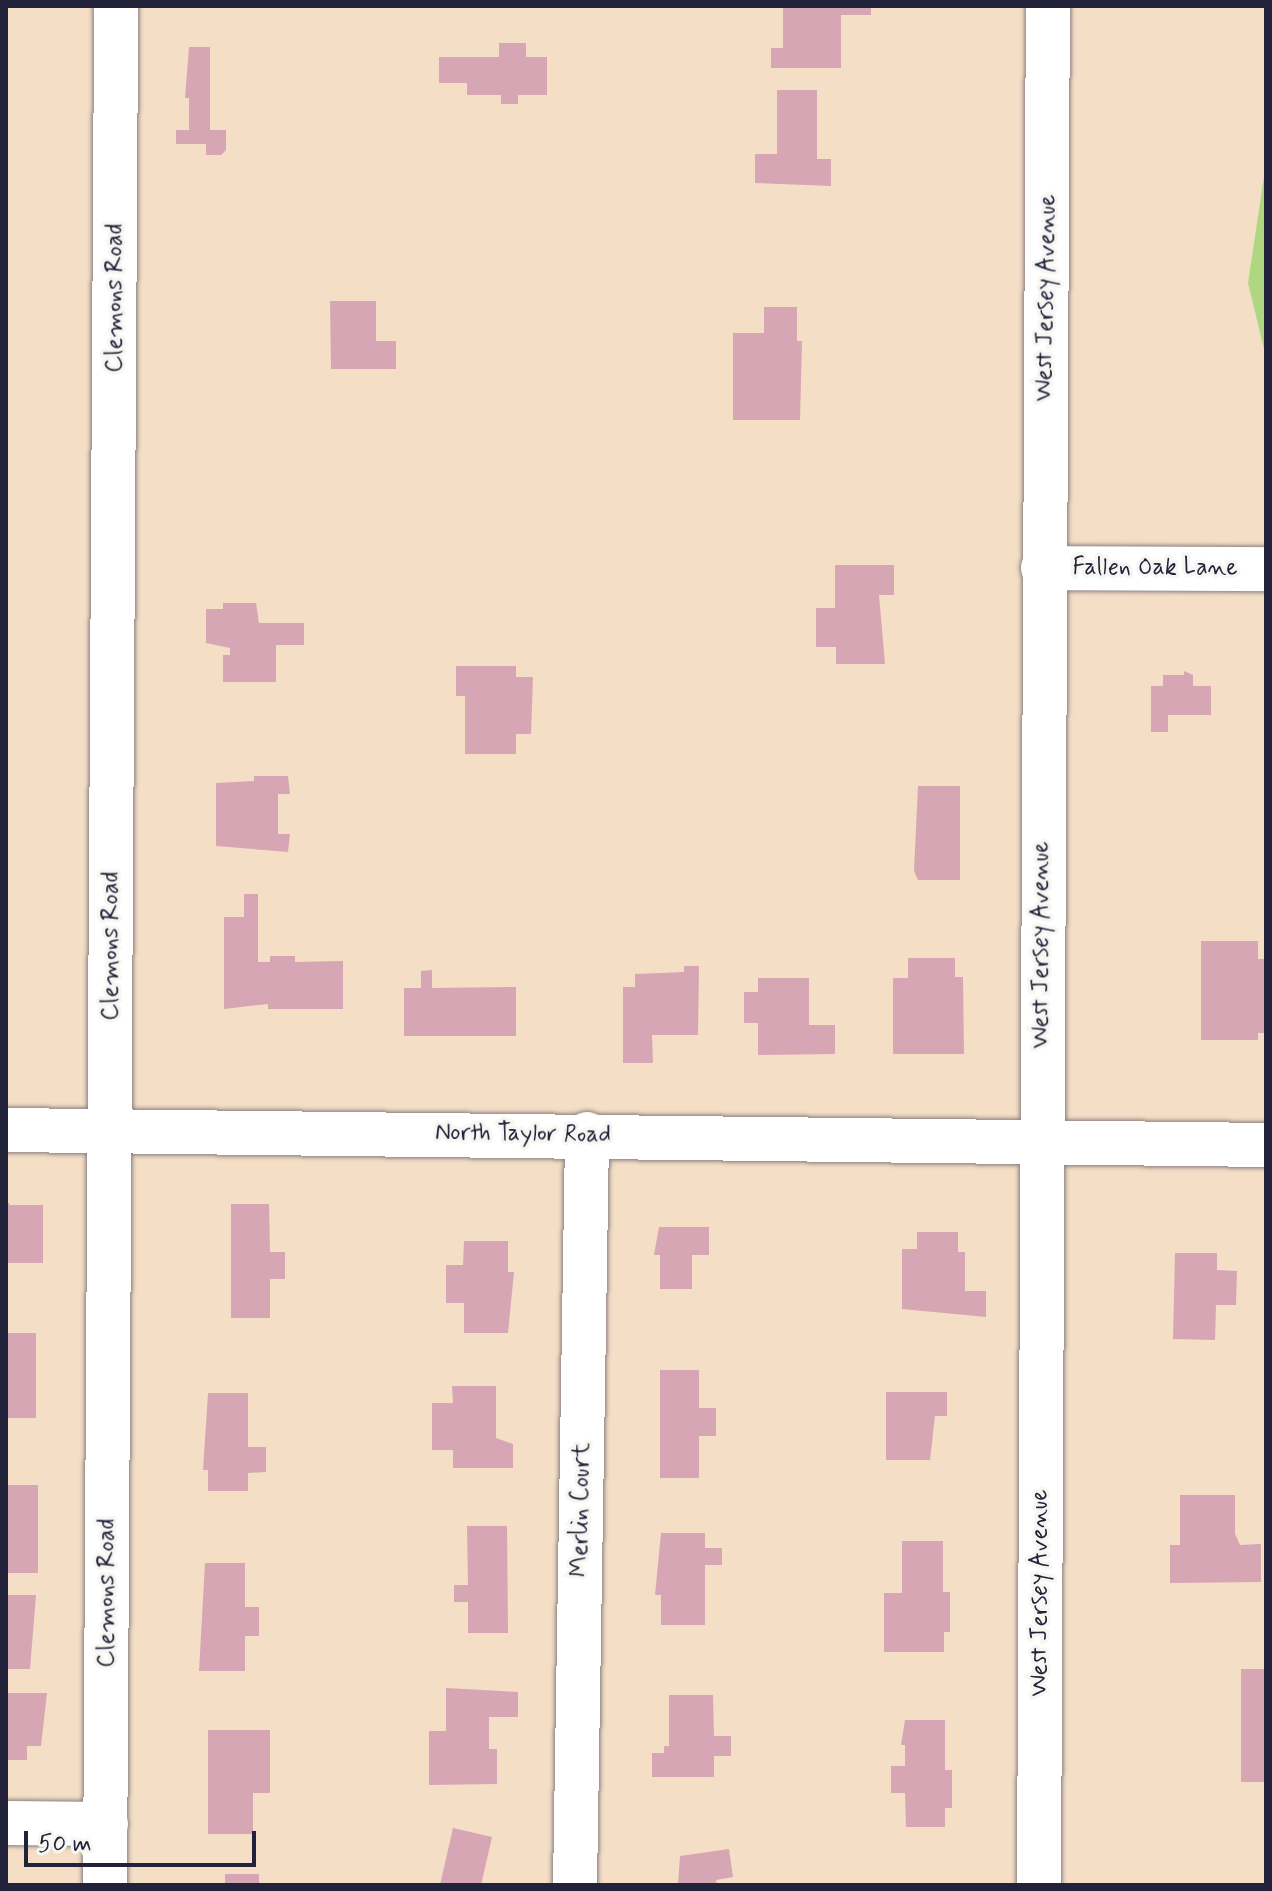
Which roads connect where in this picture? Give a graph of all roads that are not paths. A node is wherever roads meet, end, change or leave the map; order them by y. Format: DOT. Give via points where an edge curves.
graph roads {
  1 [pos="116,6"];
  2 [pos="1048,6"];
  3 [pos="1043,568"];
  4 [pos="1266,569"];
  5 [pos="6,1130"];
  6 [pos="110,1131"];
  7 [pos="587,1134"];
  8 [pos="1040,1143"];
  9 [pos="1266,1145"];
  10 [pos="6,1823"];
  11 [pos="106,1824"];
  12 [pos="105,1885"];
  13 [pos="575,1885"];
  14 [pos="1039,1885"];
  1 -- 6 [label="street, Clemons Road"];
  2 -- 3 [label="street, West Jersey Avenue"];
  3 -- 4 [label="street, Fallen Oak Lane"];
  3 -- 8 [label="street, West Jersey Avenue"];
  5 -- 6 [label="street, North Taylor Road"];
  6 -- 7 [label="street, North Taylor Road"];
  6 -- 11 [label="street, Clemons Road"];
  7 -- 8 [label="street, North Taylor Road"];
  7 -- 13 [label="street, Merlin Court"];
  8 -- 9 [label="street, North Taylor Road"];
  8 -- 14 [label="street, West Jersey Avenue"];
  10 -- 11 [label="street"];
  11 -- 12 [label="street, Clemons Road"];
}
